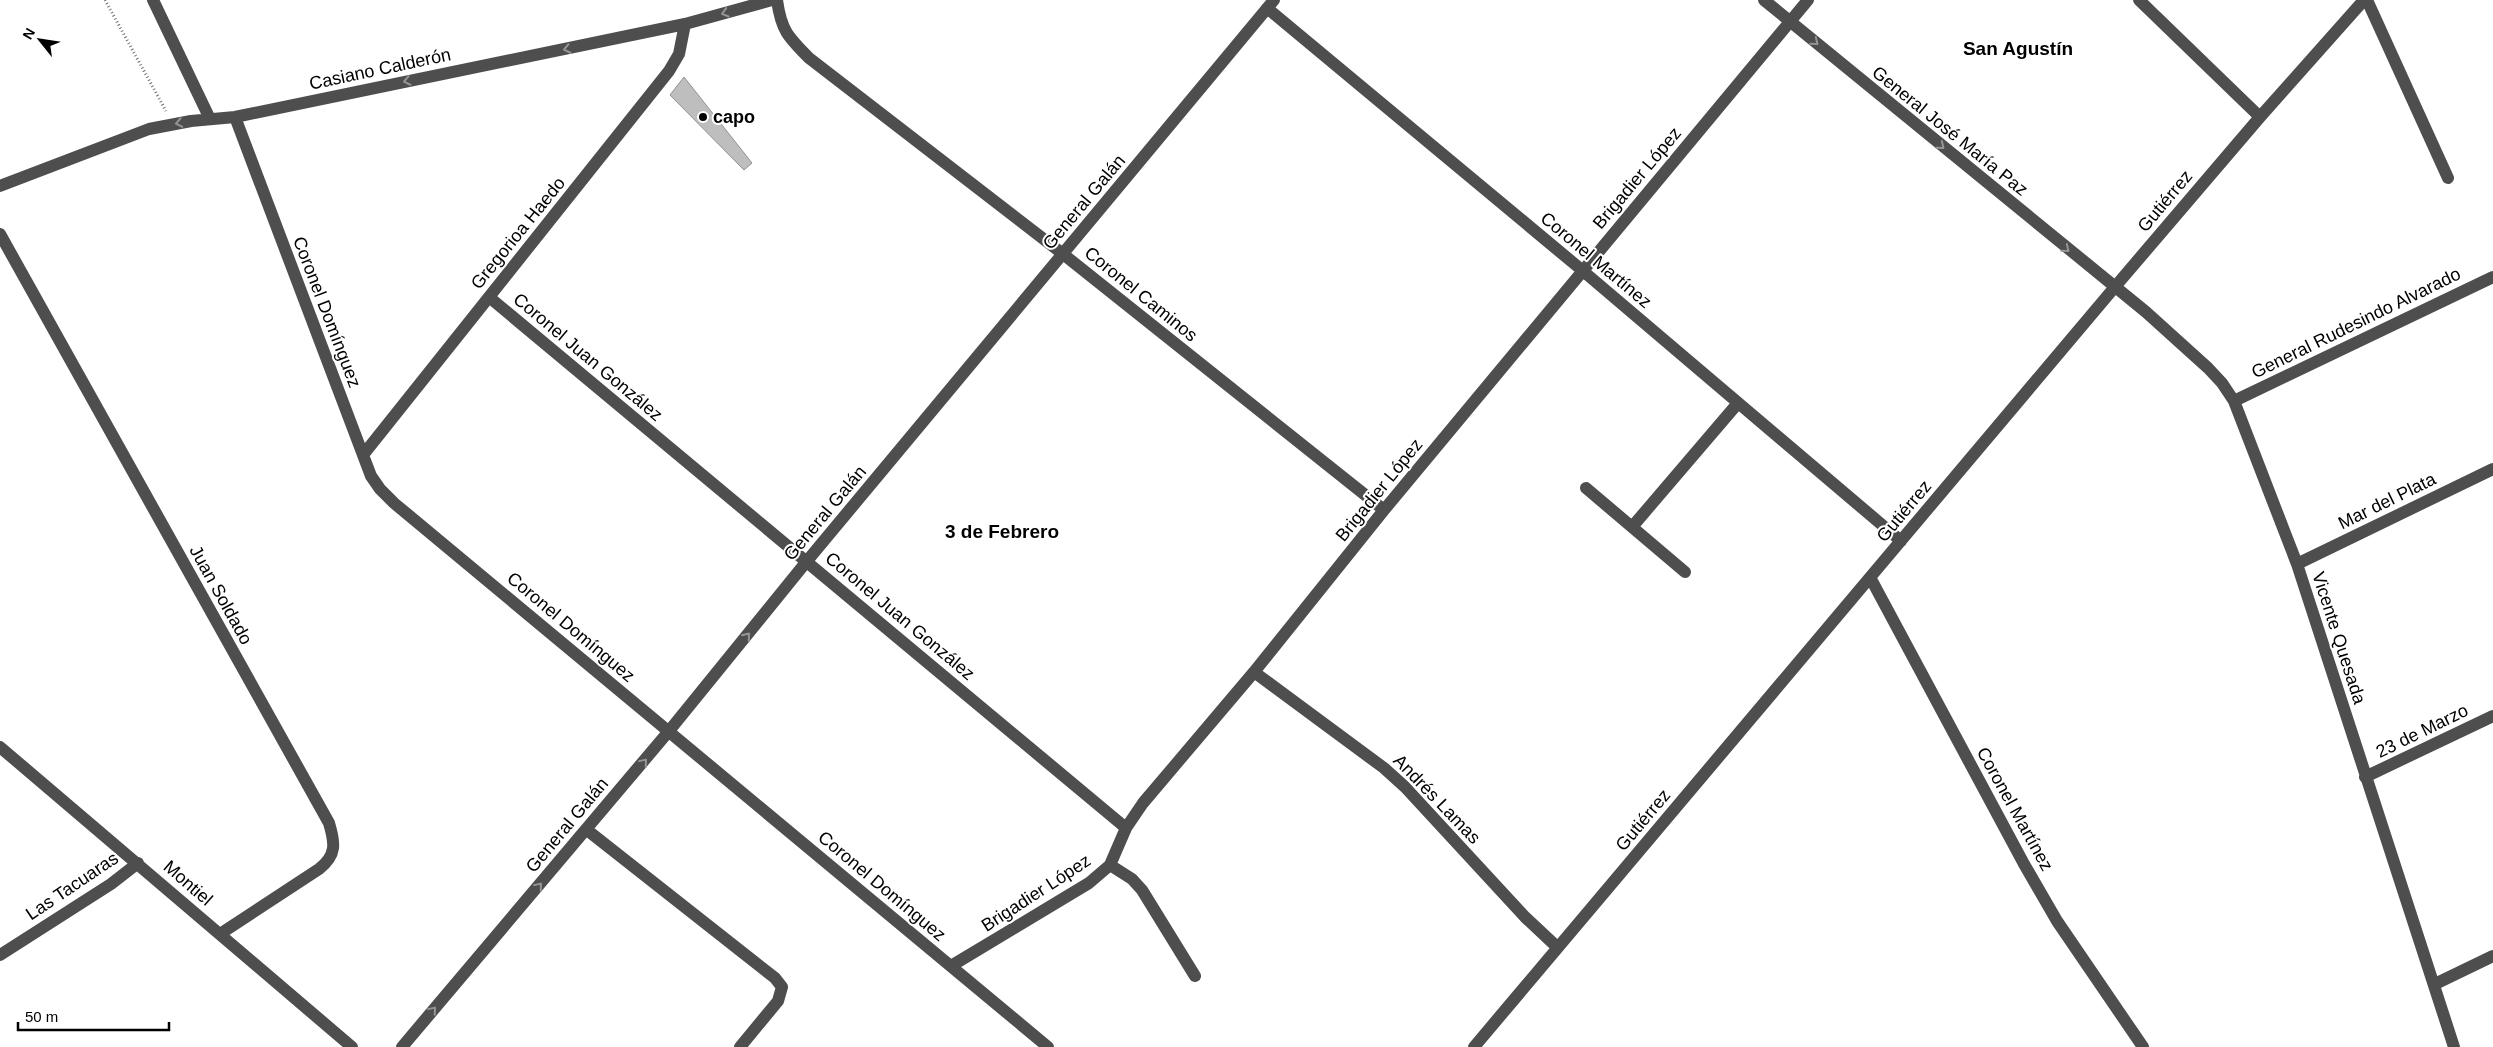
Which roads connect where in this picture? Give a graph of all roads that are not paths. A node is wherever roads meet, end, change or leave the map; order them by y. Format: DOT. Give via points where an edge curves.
graph roads {
  1 [pos="153,0"];
  2 [pos="772,0"];
  3 [pos="777,0"];
  4 [pos="1764,0"];
  5 [pos="1808,0"];
  6 [pos="2140,0"];
  7 [pos="2366,0"];
  8 [pos="1270,4"];
  9 [pos="1790,21"];
  10 [pos="685,24"];
  11 [pos="235,117"];
  12 [pos="2260,117"];
  13 [pos="210,118"];
  14 [pos="2448,178"];
  15 [pos="0,186"];
  16 [pos="0,234"];
  17 [pos="1063,254"];
  18 [pos="1583,271"];
  19 [pos="2493,277"];
  20 [pos="2114,288"];
  21 [pos="489,297"];
  22 [pos="2234,401"];
  23 [pos="1738,403"];
  24 [pos="363,456"];
  25 [pos="2493,469"];
  26 [pos="1586,488"];
  27 [pos="1384,510"];
  28 [pos="1632,527"];
  29 [pos="1901,541"];
  30 [pos="807,561"];
  31 [pos="2297,564"];
  32 [pos="1685,572"];
  33 [pos="1871,579"];
  34 [pos="1254,672"];
  35 [pos="2493,716"];
  36 [pos="670,731"];
  37 [pos="0,747"];
  38 [pos="2365,777"];
  39 [pos="1126,828"];
  40 [pos="587,830"];
  41 [pos="138,863"];
  42 [pos="1110,865"];
  43 [pos="220,934"];
  44 [pos="1557,947"];
  45 [pos="0,955"];
  46 [pos="2493,956"];
  47 [pos="952,966"];
  48 [pos="1195,976"];
  49 [pos="2435,984"];
  50 [pos="352,1047"];
  51 [pos="402,1047"];
  52 [pos="740,1047"];
  53 [pos="1048,1047"];
  54 [pos="1474,1047"];
  55 [pos="2143,1047"];
  56 [pos="2454,1047"];
  1 -- 13 [label="street"];
  2 -- 10 [label="street, Casiano Calderón, one-way"];
  3 -- 17 [label="street, Coronel Caminos" via="780,22 787,35 809,58"];
  4 -- 9 [label="street, General José María Paz"];
  5 -- 9 [label="street, Brigadier López"];
  6 -- 12 [label="street"];
  7 -- 12 [label="street, Gutiérrez"];
  7 -- 14 [label="street"];
  8 -- 17 [label="street, General Galán"];
  8 -- 18 [label="street, Coronel Martínez"];
  9 -- 18 [label="street, Brigadier López"];
  9 -- 20 [label="street, General José María Paz, one-way"];
  10 -- 11 [label="street, Casiano Calderón, one-way"];
  10 -- 21 [label="street, Gregorioa Haedo" via="679,54 669,71"];
  11 -- 13 [label="street, Casiano Calderón"];
  11 -- 24 [label="street, Coronel Domínguez"];
  12 -- 20 [label="street, Gutiérrez"];
  13 -- 15 [label="street, Casiano Calderón, one-way" via="149,129"];
  16 -- 43 [label="street, Juan Soldado" via="329,823 335,841 334,851 323,866"];
  17 -- 27 [label="street, Coronel Caminos"];
  17 -- 30 [label="street, General Galán"];
  18 -- 23 [label="street, Coronel Martínez"];
  18 -- 27 [label="street, Brigadier López"];
  19 -- 22 [label="street, General Rudesindo Alvarado"];
  20 -- 22 [label="street, Vicente Quesada" via="2208,368"];
  20 -- 29 [label="street, Gutiérrez"];
  21 -- 24 [label="street, Gregorioa Haedo"];
  21 -- 30 [label="street, Coronel Juan González"];
  22 -- 31 [label="street, Vicente Quesada"];
  23 -- 28 [label="street"];
  23 -- 29 [label="street, Coronel Martínez"];
  24 -- 36 [label="street, Coronel Domínguez" via="376,482 394,503"];
  25 -- 31 [label="street, Mar del Plata"];
  26 -- 28 [label="street"];
  27 -- 34 [label="street, Brigadier López"];
  28 -- 32 [label="street"];
  29 -- 33 [label="street, Gutiérrez"];
  36 -- 30 [label="street, General Galán, one-way"];
  30 -- 39 [label="street, Coronel Juan González"];
  31 -- 38 [label="street, Vicente Quesada"];
  33 -- 44 [label="street, Gutiérrez"];
  33 -- 55 [label="street, Coronel Martínez" via="2057,921"];
  34 -- 39 [label="street, Brigadier López" via="1143,803"];
  34 -- 44 [label="street, Andrés Lamas" via="1384,768"];
  35 -- 38 [label="street, 23 de Marzo"];
  40 -- 36 [label="street, General Galán, one-way"];
  36 -- 47 [label="street, Coronel Domínguez"];
  37 -- 41 [label="street, Montiel"];
  38 -- 49 [label="street, Vicente Quesada"];
  39 -- 42 [label="street, Brigadier López"];
  51 -- 40 [label="street, General Galán, one-way"];
  40 -- 52 [label="street" via="775,978 782,987 778,1001"];
  41 -- 43 [label="street, Montiel"];
  41 -- 45 [label="street, Las Tacuaras"];
  42 -- 47 [label="street, Brigadier López" via="1089,883"];
  42 -- 48 [label="street" via="1132,879 1142,890"];
  43 -- 50 [label="street, Montiel"];
  44 -- 54 [label="street, Gutiérrez"];
  46 -- 49 [label="street"];
  47 -- 53 [label="street, Coronel Domínguez"];
  49 -- 56 [label="street, Vicente Quesada"];
}
